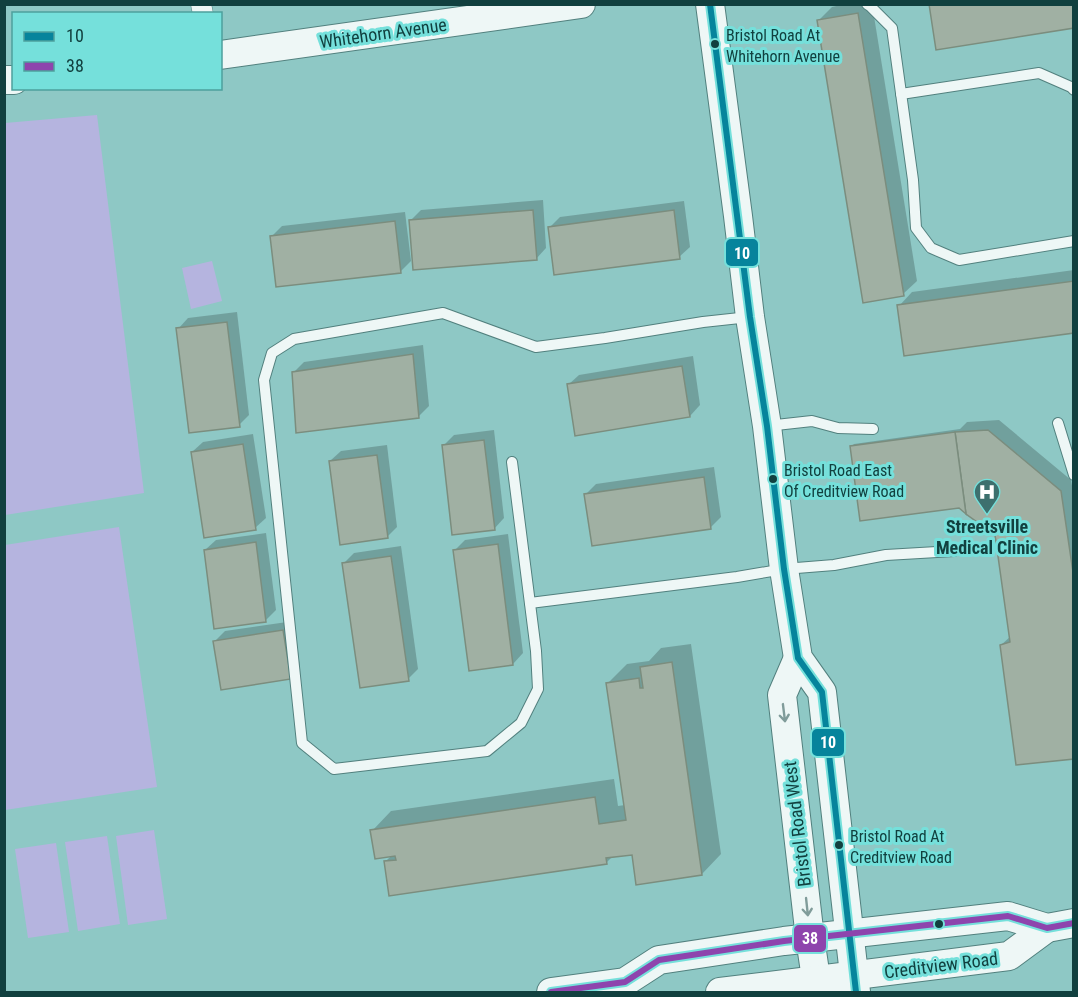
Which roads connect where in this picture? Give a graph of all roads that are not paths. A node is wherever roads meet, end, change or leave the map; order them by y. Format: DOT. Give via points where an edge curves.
graph roads {
  1 [pos="581,4"];
  2 [pos="710,4"];
  3 [pos="867,4"];
  4 [pos="222,55"];
  5 [pos="1074,90"];
  6 [pos="902,94"];
  7 [pos="1074,241"];
  8 [pos="750,316"];
  9 [pos="1058,423"];
  10 [pos="767,426"];
  11 [pos="873,429"];
  12 [pos="512,462"];
  13 [pos="1074,475"];
  14 [pos="954,551"];
  15 [pos="784,569"];
  16 [pos="530,603"];
  17 [pos="798,658"];
  18 [pos="1060,926"];
  19 [pos="849,934"];
  20 [pos="810,938"];
  21 [pos="855,984"];
  22 [pos="636,987"];
  23 [pos="817,987"];
  24 [pos="551,993"];
  25 [pos="720,993"];
  1 -- 4 [label="street, Whitehorn Avenue"];
  2 -- 8 [label="street"];
  3 -- 6 [label="lane" via="892,28"];
  5 -- 6 [label="lane" via="1039,73"];
  6 -- 7 [label="lane" via="916,228 931,248 959,260"];
  8 -- 10 [label="street"];
  8 -- 16 [label="lane" via="536,347 443,314 294,339 272,353 264,380 302,743 334,769 487,751 521,723 538,689"];
  9 -- 13 [label="lane"];
  10 -- 11 [label="lane" via="812,421 838,428"];
  10 -- 15 [label="street"];
  12 -- 16 [label="lane"];
  14 -- 15 [label="lane" via="886,555"];
  15 -- 16 [label="lane"];
  15 -- 17 [label="street"];
  17 -- 19 [label="street" via="822,692"];
  17 -- 20 [label="street, Bristol Road West, one-way" via="782,695"];
  18 -- 19 [label="street, Creditview Road" via="1008,916"];
  18 -- 21 [label="street, Creditview Road" via="1009,956"];
  19 -- 20 [label="street, Creditview Road"];
  19 -- 21 [label="street"];
  20 -- 22 [label="street, Creditview Road" via="659,960"];
  20 -- 23 [label="street, Bristol Road West"];
  21 -- 23 [label="street, Creditview Road"];
  22 -- 24 [label="street, Creditview Road"];
  23 -- 25 [label="street, Creditview Road"];
}
